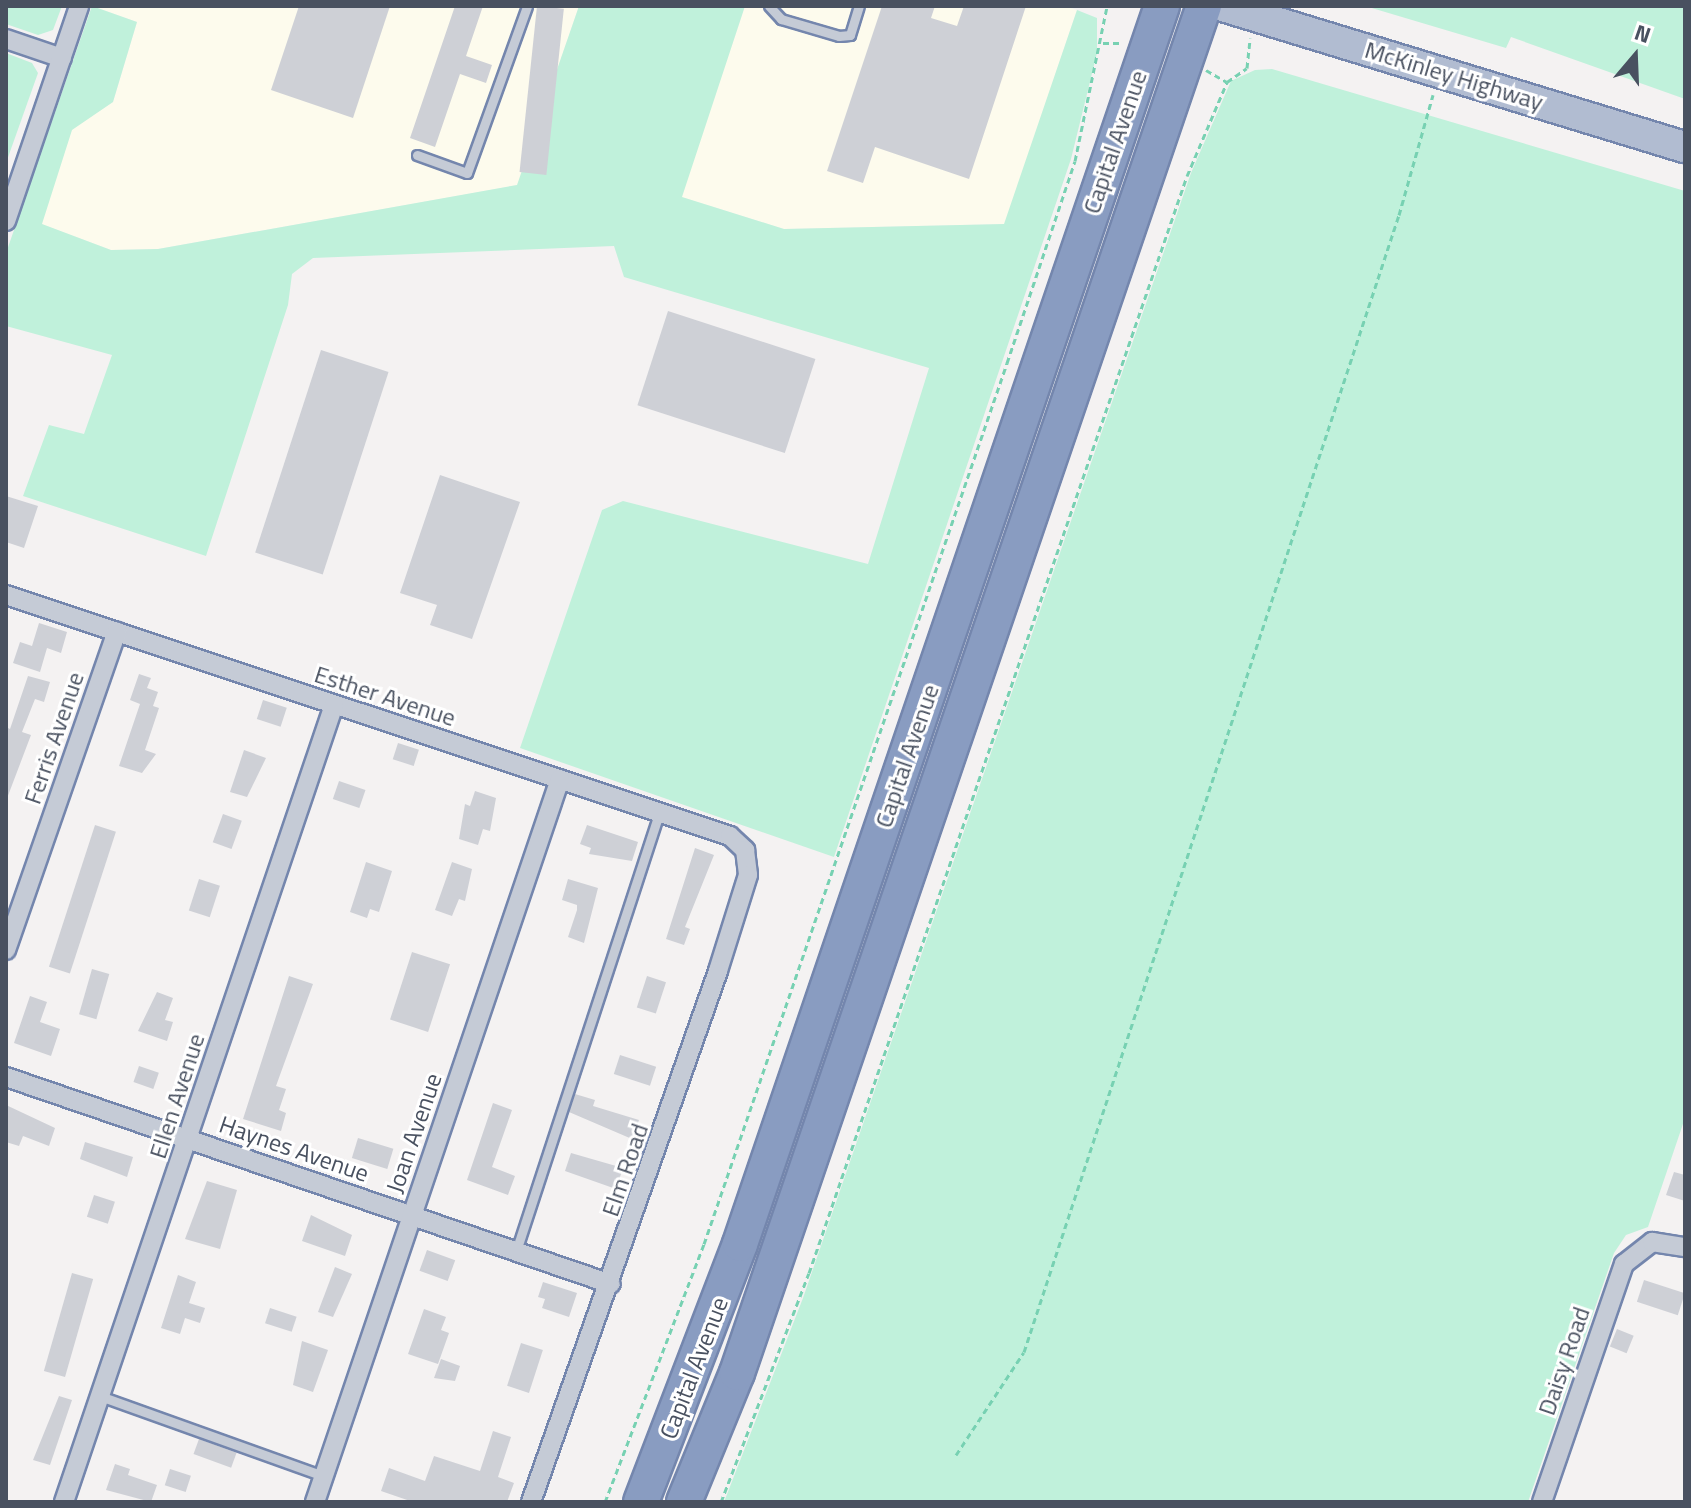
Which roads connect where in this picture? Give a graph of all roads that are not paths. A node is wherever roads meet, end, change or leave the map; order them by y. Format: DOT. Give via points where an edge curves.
graph roads {
  1 [pos="79,6"];
  2 [pos="527,6"];
  3 [pos="859,6"];
  4 [pos="1162,6"];
  5 [pos="1204,6"];
  6 [pos="1223,6"];
  7 [pos="769,7"];
  8 [pos="6,39"];
  9 [pos="62,58"];
  10 [pos="1685,147"];
  11 [pos="417,155"];
  12 [pos="6,221"];
  13 [pos="6,595"];
  14 [pos="117,632"];
  15 [pos="334,705"];
  16 [pos="560,779"];
  17 [pos="659,813"];
  18 [pos="745,850"];
  19 [pos="6,950"];
  20 [pos="6,1077"];
  21 [pos="188,1138"];
  22 [pos="411,1214"];
  23 [pos="1685,1247"];
  24 [pos="516,1251"];
  25 [pos="611,1284"];
  26 [pos="100,1396"];
  27 [pos="324,1476"];
  28 [pos="64,1502"];
  29 [pos="315,1502"];
  30 [pos="531,1502"];
  31 [pos="641,1502"];
  32 [pos="684,1502"];
  33 [pos="1542,1502"];
  1 -- 9 [label="street"];
  2 -- 11 [label="lane" via="467,173"];
  3 -- 7 [label="lane" via="850,35 781,19"];
  4 -- 31 [label="highway, Capital Avenue" via="740,1244"];
  5 -- 32 [label="highway, Capital Avenue" via="747,1343"];
  6 -- 10 [label="main road, McKinley Highway"];
  8 -- 9 [label="street"];
  9 -- 12 [label="street"];
  13 -- 14 [label="street, Esther Avenue"];
  14 -- 15 [label="street, Esther Avenue"];
  14 -- 19 [label="street, Ferris Avenue"];
  15 -- 16 [label="street, Esther Avenue"];
  15 -- 21 [label="street, Ellen Avenue"];
  16 -- 17 [label="street, Esther Avenue"];
  16 -- 22 [label="street, Joan Avenue"];
  17 -- 18 [label="street, Esther Avenue" via="730,836"];
  17 -- 24 [label="lane"];
  18 -- 25 [label="street, Elm Road" via="748,875 740,902"];
  20 -- 21 [label="street, Haynes Avenue"];
  21 -- 22 [label="street, Haynes Avenue"];
  21 -- 26 [label="street, Ellen Avenue"];
  22 -- 24 [label="street, Haynes Avenue"];
  22 -- 27 [label="street, Joan Avenue"];
  23 -- 33 [label="street, Daisy Road" via="1645,1244 1627,1258"];
  24 -- 25 [label="street, Haynes Avenue"];
  25 -- 30 [label="street, Elm Road"];
  26 -- 27 [label="lane"];
  26 -- 28 [label="street, Ellen Avenue"];
  27 -- 29 [label="street, Joan Avenue"];
}
